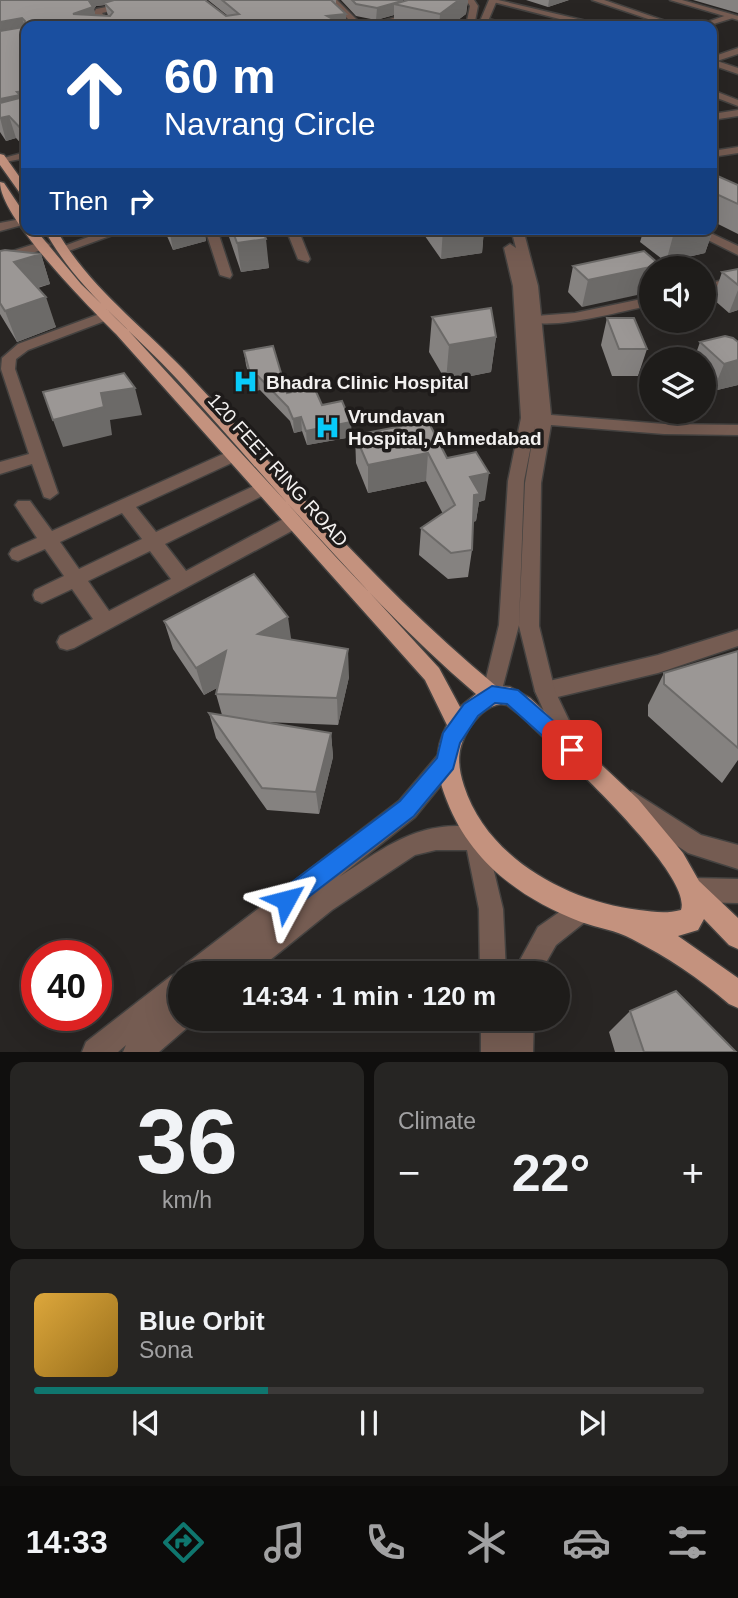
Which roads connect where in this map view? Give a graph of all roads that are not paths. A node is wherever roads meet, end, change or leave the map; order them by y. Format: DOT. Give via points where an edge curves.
graph roads {
  1 [pos="154,0"];
  2 [pos="333,0"];
  3 [pos="493,0"];
  4 [pos="596,0"];
  5 [pos="677,0"];
  6 [pos="461,3"];
  7 [pos="474,3"];
  8 [pos="734,17"];
  9 [pos="105,21"];
  10 [pos="354,21"];
  11 [pos="383,21"];
  12 [pos="405,21"];
  13 [pos="471,21"];
  14 [pos="484,21"];
  15 [pos="578,21"];
  16 [pos="661,21"];
  17 [pos="717,22"];
  18 [pos="738,51"];
  19 [pos="717,59"];
  20 [pos="717,63"];
  21 [pos="738,71"];
  22 [pos="717,95"];
  23 [pos="738,103"];
  24 [pos="738,113"];
  25 [pos="717,116"];
  26 [pos="738,150"];
  27 [pos="717,153"];
  28 [pos="21,157"];
  29 [pos="2,159"];
  30 [pos="0,185"];
  31 [pos="21,187"];
  32 [pos="21,216"];
  33 [pos="21,225"];
  34 [pos="0,227"];
  35 [pos="717,234"];
  36 [pos="39,235"];
  37 [pos="51,235"];
  38 [pos="89,235"];
  39 [pos="100,235"];
  40 [pos="213,235"];
  41 [pos="294,235"];
  42 [pos="506,235"];
  43 [pos="519,235"];
  44 [pos="705,235"];
  45 [pos="738,244"];
  46 [pos="53,247"];
  47 [pos="738,251"];
  48 [pos="0,259"];
  49 [pos="304,259"];
  50 [pos="0,268"];
  51 [pos="226,275"];
  52 [pos="738,279"];
  53 [pos="716,285"];
  54 [pos="639,304"];
  55 [pos="105,316"];
  56 [pos="536,320"];
  57 [pos="537,419"];
  58 [pos="738,430"];
  59 [pos="232,456"];
  60 [pos="37,457"];
  61 [pos="0,468"];
  62 [pos="262,489"];
  63 [pos="50,493"];
  64 [pos="24,505"];
  65 [pos="127,507"];
  66 [pos="293,522"];
  67 [pos="48,540"];
  68 [pos="154,542"];
  69 [pos="18,554"];
  70 [pos="76,579"];
  71 [pos="183,581"];
  72 [pos="42,595"];
  73 [pos="106,622"];
  74 [pos="738,638"];
  75 [pos="67,642"];
  76 [pos="545,691"];
  77 [pos="492,695"];
  78 [pos="458,727"];
  79 [pos="572,750"];
  80 [pos="446,762"];
  81 [pos="603,782"];
  82 [pos="476,838"];
  83 [pos="738,857"];
  84 [pos="692,890"];
  85 [pos="738,891"];
  86 [pos="581,909"];
  87 [pos="625,921"];
  88 [pos="738,936"];
  89 [pos="210,961"];
  90 [pos="249,961"];
  91 [pos="493,961"];
  92 [pos="533,961"];
  93 [pos="738,995"];
  94 [pos="168,997"];
  95 [pos="168,1023"];
  96 [pos="494,1031"];
  97 [pos="520,1031"];
  98 [pos="118,1048"];
  99 [pos="495,1052"];
  100 [pos="519,1052"];
  1 -- 9 [label="street" via="99,10"];
  2 -- 10 [label="street"];
  3 -- 14 [label="street"];
  3 -- 15 [label="street"];
  4 -- 16 [label="street"];
  5 -- 8 [label="street"];
  6 -- 7 [label="street"];
  6 -- 11 [label="street" via="408,11"];
  6 -- 12 [label="street"];
  7 -- 13 [label="street"];
  8 -- 17 [label="street"];
  18 -- 19 [label="street"];
  20 -- 21 [label="street"];
  22 -- 23 [label="street"];
  24 -- 25 [label="street"];
  26 -- 27 [label="street"];
  28 -- 29 [label="street"];
  29 -- 31 [label="main road"];
  30 -- 32 [label="main road, 120 FEET RING ROAD"];
  33 -- 34 [label="street"];
  35 -- 45 [label="street"];
  36 -- 46 [label="main road, 120 FEET RING ROAD"];
  37 -- 46 [label="main road, 120 FEET RING ROAD"];
  38 -- 46 [label="street"];
  39 -- 46 [label="street"];
  40 -- 51 [label="street"];
  41 -- 49 [label="street"];
  42 -- 57 [label="street" via="519,286"];
  43 -- 56 [label="street"];
  44 -- 47 [label="street"];
  46 -- 48 [label="street"];
  46 -- 50 [label="street"];
  46 -- 55 [label="main road, 120 FEET RING ROAD" via="76,287"];
  46 -- 77 [label="main road, 120 FEET RING ROAD" via="133,324 443,656"];
  52 -- 53 [label="street"];
  54 -- 56 [label="street"];
  55 -- 59 [label="main road, 120 FEET RING ROAD"];
  55 -- 60 [label="street" via="23,347 9,358 8,369"];
  56 -- 57 [label="street"];
  57 -- 58 [label="street"];
  57 -- 76 [label="street" via="528,626"];
  57 -- 77 [label="street" via="516,481 509,625"];
  59 -- 62 [label="main road, 120 FEET RING ROAD"];
  59 -- 65 [label="street"];
  60 -- 61 [label="street"];
  60 -- 63 [label="street"];
  62 -- 66 [label="main road, 120 FEET RING ROAD"];
  62 -- 68 [label="street"];
  64 -- 67 [label="street"];
  65 -- 67 [label="street"];
  65 -- 68 [label="street"];
  66 -- 71 [label="street"];
  66 -- 78 [label="main road, 120 FEET RING ROAD" via="432,674"];
  67 -- 69 [label="street"];
  67 -- 70 [label="street"];
  68 -- 70 [label="street"];
  68 -- 71 [label="street"];
  70 -- 72 [label="street"];
  70 -- 73 [label="street"];
  71 -- 73 [label="street"];
  73 -- 75 [label="street"];
  74 -- 76 [label="street" via="659,664"];
  76 -- 79 [label="street"];
  77 -- 78 [label="main road"];
  77 -- 79 [label="main road, 120 FEET RING ROAD" via="511,696"];
  78 -- 80 [label="main road"];
  79 -- 81 [label="main road, 120 FEET RING ROAD"];
  80 -- 82 [label="main road"];
  80 -- 89 [label="street" via="407,808"];
  81 -- 83 [label="street" via="696,845"];
  81 -- 84 [label="main road, 120 FEET RING ROAD" via="648,827"];
  82 -- 86 [label="main road" via="524,881"];
  82 -- 90 [label="street" via="436,838 410,845 323,901"];
  82 -- 91 [label="street" via="491,909"];
  84 -- 85 [label="street"];
  84 -- 87 [label="main road" via="696,909 689,922 668,926"];
  84 -- 88 [label="main road"];
  86 -- 87 [label="main road"];
  86 -- 92 [label="street" via="547,936"];
  87 -- 93 [label="main road" via="706,966"];
  94 -- 98 [label="street"];
  95 -- 98 [label="street"];
  96 -- 99 [label="street"];
  97 -- 100 [label="street"];
}
